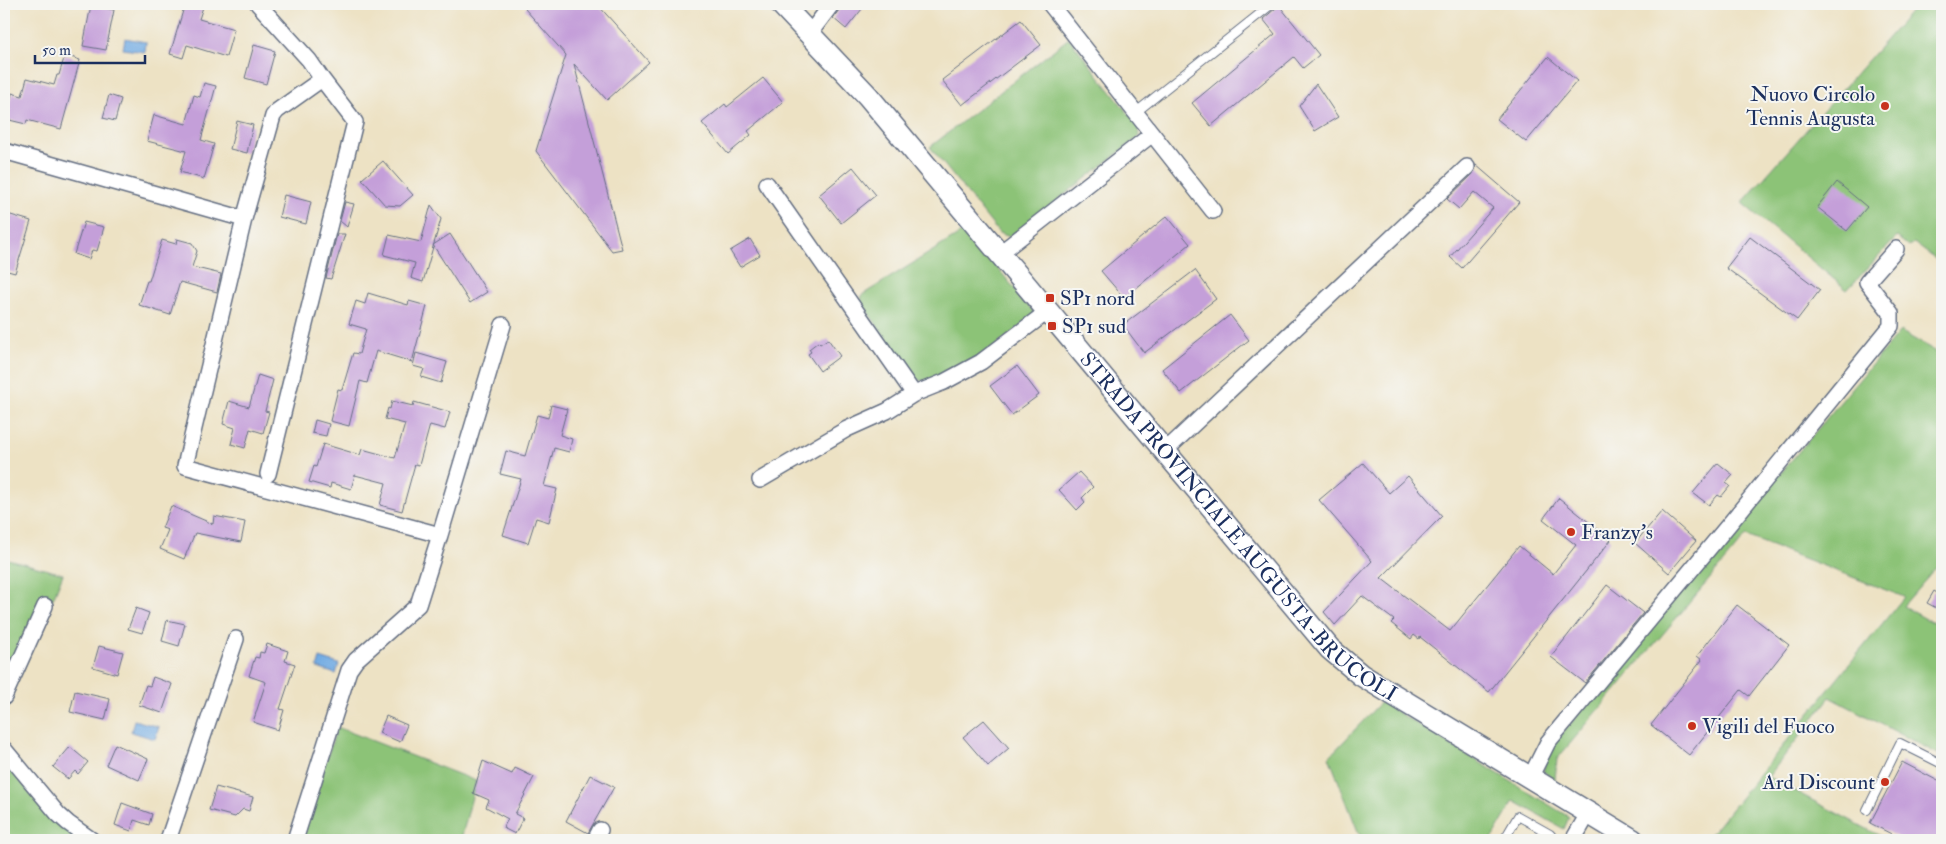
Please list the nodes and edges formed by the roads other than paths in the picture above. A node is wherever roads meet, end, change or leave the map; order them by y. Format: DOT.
graph roads {
  1 [pos="258,4"];
  2 [pos="781,4"];
  3 [pos="832,4"];
  4 [pos="1050,4"];
  5 [pos="1272,4"];
  6 [pos="810,33"];
  7 [pos="322,80"];
  8 [pos="1135,113"];
  9 [pos="1151,134"];
  10 [pos="4,151"];
  11 [pos="1467,166"];
  12 [pos="767,184"];
  13 [pos="1213,211"];
  14 [pos="244,219"];
  15 [pos="1896,249"];
  16 [pos="999,254"];
  17 [pos="1047,312"];
  18 [pos="502,325"];
  19 [pos="914,394"];
  20 [pos="1164,452"];
  21 [pos="268,474"];
  22 [pos="760,480"];
  23 [pos="440,535"];
  24 [pos="45,606"];
  25 [pos="236,639"];
  26 [pos="4,697"];
  27 [pos="4,748"];
  28 [pos="1942,764"];
  29 [pos="1530,778"];
  30 [pos="1867,810"];
  31 [pos="1588,814"];
  32 [pos="92,840"];
  33 [pos="168,840"];
  34 [pos="295,840"];
  35 [pos="1504,840"];
  36 [pos="1555,840"];
  37 [pos="1573,840"];
  38 [pos="1633,840"];
  1 -- 7 [label="street"];
  2 -- 6 [label="main road, STRADA PROVINCIALE AUGUSTA-BRUCOLI"];
  3 -- 6 [label="street"];
  4 -- 8 [label="street"];
  5 -- 8 [label="lane"];
  6 -- 16 [label="main road, STRADA PROVINCIALE AUGUSTA-BRUCOLI"];
  7 -- 14 [label="street"];
  7 -- 21 [label="street"];
  8 -- 9 [label="street"];
  9 -- 13 [label="street"];
  9 -- 16 [label="street"];
  10 -- 14 [label="street"];
  11 -- 20 [label="street"];
  12 -- 19 [label="street"];
  14 -- 23 [label="street"];
  15 -- 29 [label="street"];
  16 -- 17 [label="main road, STRADA PROVINCIALE AUGUSTA-BRUCOLI"];
  17 -- 19 [label="street"];
  17 -- 20 [label="main road, STRADA PROVINCIALE AUGUSTA-BRUCOLI"];
  18 -- 23 [label="street"];
  19 -- 22 [label="street"];
  20 -- 29 [label="main road, STRADA PROVINCIALE AUGUSTA-BRUCOLI"];
  23 -- 34 [label="street"];
  24 -- 26 [label="street"];
  25 -- 33 [label="street"];
  27 -- 32 [label="street"];
  28 -- 30 [label="lane"];
  29 -- 31 [label="main road, STRADA PROVINCIALE AUGUSTA-BRUCOLI"];
  31 -- 37 [label="street"];
  31 -- 38 [label="main road, STRADA PROVINCIALE AUGUSTA-BRUCOLI"];
  35 -- 36 [label="lane"];
}
